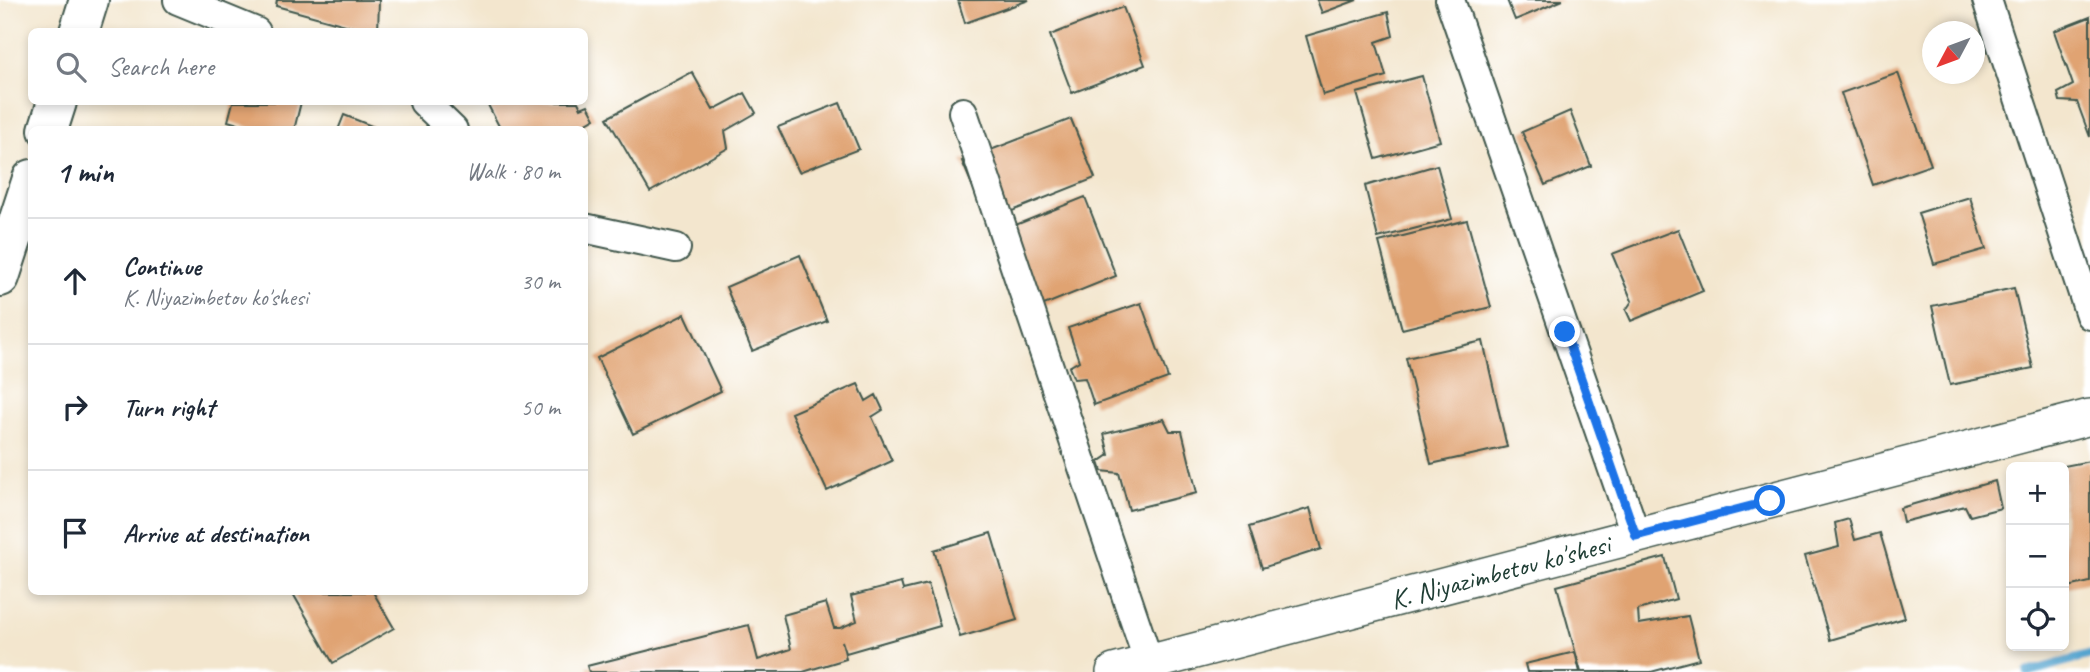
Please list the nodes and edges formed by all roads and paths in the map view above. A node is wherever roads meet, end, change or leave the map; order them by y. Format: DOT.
graph roads {
  1 [pos="89,0"];
  2 [pos="178,0"];
  3 [pos="1450,0"];
  4 [pos="1987,0"];
  5 [pos="80,28"];
  6 [pos="246,28"];
  7 [pos="56,105"];
  8 [pos="427,105"];
  9 [pos="963,111"];
  10 [pos="49,126"];
  11 [pos="449,126"];
  12 [pos="28,191"];
  13 [pos="588,229"];
  14 [pos="676,248"];
  15 [pos="0,277"];
  16 [pos="2090,315"];
  17 [pos="2090,417"];
  18 [pos="1636,536"];
  19 [pos="1149,663"];
  20 [pos="1114,672"];
  1 -- 5 [label="main road"];
  2 -- 6 [label="street"];
  3 -- 18 [label="street"];
  4 -- 16 [label="street"];
  7 -- 10 [label="main road"];
  8 -- 11 [label="street"];
  9 -- 19 [label="street"];
  12 -- 15 [label="main road"];
  13 -- 14 [label="street"];
  17 -- 18 [label="street, K. Niyazimbetov ko'shesi"];
  18 -- 19 [label="street, K. Niyazimbetov ko'shesi"];
  19 -- 20 [label="street, K. Niyazimbetov ko'shesi"];
}
